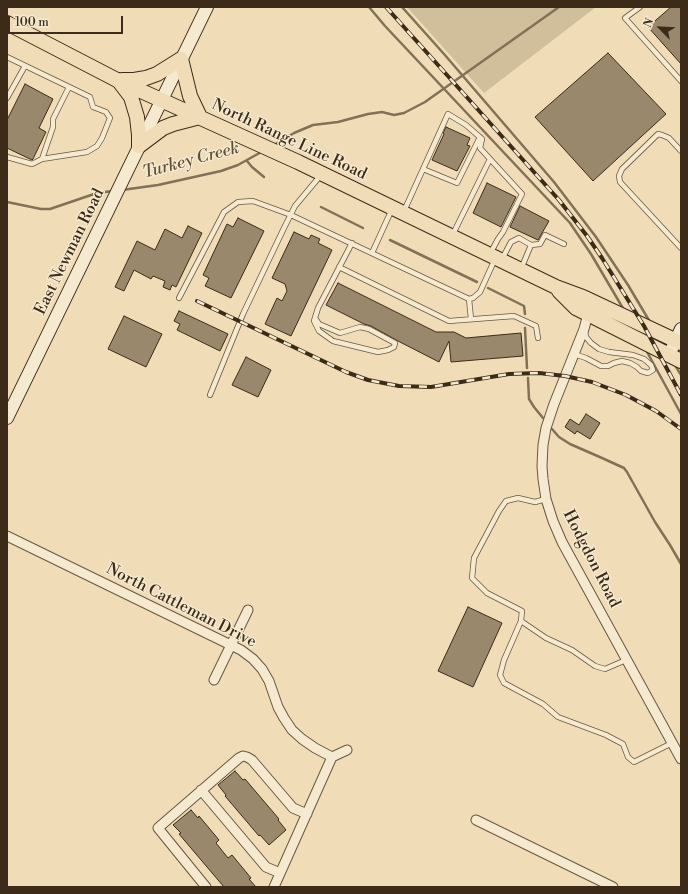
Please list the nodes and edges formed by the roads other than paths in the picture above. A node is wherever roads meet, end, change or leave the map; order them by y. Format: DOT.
graph roads {
  1 [pos="207,7"];
  2 [pos="640,7"];
  3 [pos="7,24"];
  4 [pos="7,57"];
  5 [pos="181,59"];
  6 [pos="25,66"];
  7 [pos="117,80"];
  8 [pos="681,81"];
  9 [pos="69,87"];
  10 [pos="7,98"];
  11 [pos="161,99"];
  12 [pos="200,117"];
  13 [pos="480,137"];
  14 [pos="139,146"];
  15 [pos="681,151"];
  16 [pos="7,157"];
  17 [pos="490,158"];
  18 [pos="42,159"];
  19 [pos="423,169"];
  20 [pos="322,173"];
  21 [pos="398,211"];
  22 [pos="291,215"];
  23 [pos="452,237"];
  24 [pos="352,244"];
  25 [pos="564,244"];
  26 [pos="531,245"];
  27 [pos="681,248"];
  28 [pos="372,253"];
  29 [pos="495,258"];
  30 [pos="339,267"];
  31 [pos="520,270"];
  32 [pos="556,287"];
  33 [pos="179,298"];
  34 [pos="469,299"];
  35 [pos="588,314"];
  36 [pos="315,318"];
  37 [pos="471,319"];
  38 [pos="584,329"];
  39 [pos="538,338"];
  40 [pos="679,338"];
  41 [pos="574,355"];
  42 [pos="675,358"];
  43 [pos="210,395"];
  44 [pos="7,418"];
  45 [pos="546,499"];
  46 [pos="7,536"];
  47 [pos="248,610"];
  48 [pos="521,621"];
  49 [pos="231,645"];
  50 [pos="627,660"];
  51 [pos="214,680"];
  52 [pos="672,743"];
  53 [pos="346,750"];
  54 [pos="332,756"];
  55 [pos="681,759"];
  56 [pos="201,790"];
  57 [pos="306,814"];
  58 [pos="476,820"];
  59 [pos="280,873"];
  60 [pos="206,887"];
  61 [pos="274,887"];
  62 [pos="614,887"];
  1 -- 5 [label="street, East Newman Road"];
  2 -- 8 [label="lane"];
  3 -- 7 [label="main road, North Range Line Road"];
  4 -- 6 [label="lane"];
  5 -- 7 [label="main road"];
  5 -- 11 [label="street, East Newman Road"];
  5 -- 12 [label="main road"];
  6 -- 9 [label="lane"];
  6 -- 10 [label="lane"];
  7 -- 11 [label="main road, North Range Line Road"];
  7 -- 14 [label="main road"];
  9 -- 18 [label="lane"];
  9 -- 18 [label="lane"];
  11 -- 12 [label="main road, North Range Line Road"];
  11 -- 14 [label="street, East Newman Road"];
  12 -- 14 [label="main road"];
  12 -- 20 [label="main road, North Range Line Road"];
  13 -- 17 [label="lane"];
  13 -- 19 [label="lane"];
  13 -- 19 [label="lane"];
  14 -- 44 [label="street, East Newman Road"];
  15 -- 27 [label="lane"];
  16 -- 18 [label="lane"];
  17 -- 23 [label="lane"];
  17 -- 29 [label="lane"];
  19 -- 21 [label="lane"];
  20 -- 21 [label="main road, North Range Line Road"];
  20 -- 22 [label="lane"];
  21 -- 23 [label="main road, North Range Line Road"];
  21 -- 28 [label="lane"];
  22 -- 24 [label="lane"];
  22 -- 33 [label="lane"];
  22 -- 43 [label="lane"];
  23 -- 29 [label="main road, North Range Line Road"];
  24 -- 28 [label="lane"];
  24 -- 30 [label="lane"];
  25 -- 26 [label="lane"];
  26 -- 29 [label="lane"];
  26 -- 31 [label="lane"];
  28 -- 34 [label="lane"];
  29 -- 31 [label="main road, North Range Line Road"];
  29 -- 34 [label="lane"];
  30 -- 36 [label="lane"];
  30 -- 37 [label="lane"];
  31 -- 32 [label="main road, North Range Line Road"];
  32 -- 35 [label="main road, North Range Line Road"];
  32 -- 40 [label="main road, North Range Line Road"];
  34 -- 37 [label="lane"];
  35 -- 38 [label="street, Hodgdon Road"];
  35 -- 42 [label="main road, North Range Line Road"];
  36 -- 36 [label="lane"];
  37 -- 39 [label="lane"];
  38 -- 41 [label="street, Hodgdon Road"];
  38 -- 41 [label="lane"];
  40 -- 42 [label="street"];
  41 -- 45 [label="street, Hodgdon Road"];
  45 -- 48 [label="lane"];
  45 -- 50 [label="street, Hodgdon Road"];
  46 -- 49 [label="street, North Cattleman Drive"];
  47 -- 49 [label="street"];
  48 -- 50 [label="lane"];
  48 -- 52 [label="lane"];
  49 -- 51 [label="street"];
  49 -- 54 [label="street, North Cattleman Drive"];
  50 -- 52 [label="street, Hodgdon Road"];
  52 -- 55 [label="street, Hodgdon Road"];
  53 -- 54 [label="street"];
  54 -- 57 [label="street"];
  56 -- 57 [label="street"];
  56 -- 59 [label="street"];
  56 -- 60 [label="street"];
  57 -- 59 [label="street"];
  58 -- 62 [label="street"];
  59 -- 61 [label="street"];
}
